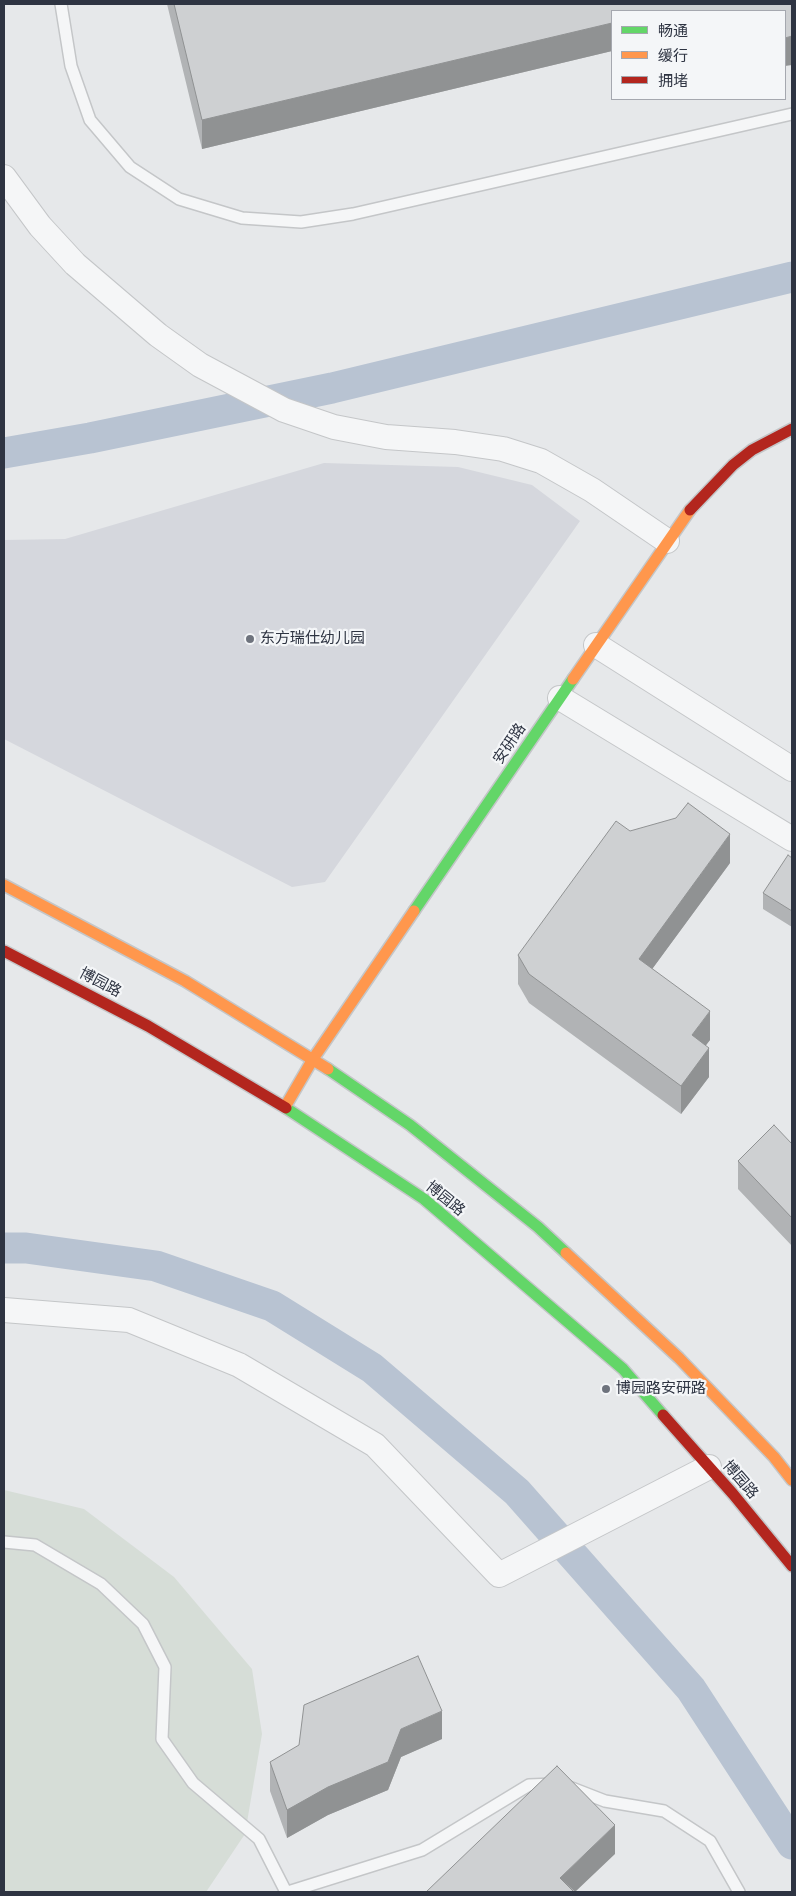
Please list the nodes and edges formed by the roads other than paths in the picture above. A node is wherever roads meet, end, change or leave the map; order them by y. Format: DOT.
graph roads {
  1 [pos="61,4"];
  2 [pos="792,114"];
  3 [pos="4,177"];
  4 [pos="792,429"];
  5 [pos="667,541"];
  6 [pos="596,645"];
  7 [pos="560,698"];
  8 [pos="792,769"];
  9 [pos="792,840"];
  10 [pos="4,885"];
  11 [pos="4,951"];
  12 [pos="313,1059"];
  13 [pos="285,1107"];
  14 [pos="4,1310"];
  15 [pos="709,1466"];
  16 [pos="792,1480"];
  17 [pos="4,1542"];
  18 [pos="792,1566"];
  19 [pos="287,1892"];
  20 [pos="739,1892"];
  1 -- 2 [label="lane"];
  3 -- 5 [label="street"];
  4 -- 5 [label="main road, 安研路"];
  5 -- 6 [label="main road, 安研路"];
  6 -- 7 [label="main road, 安研路"];
  6 -- 8 [label="street"];
  7 -- 9 [label="street"];
  7 -- 12 [label="main road, 安研路"];
  10 -- 12 [label="main road"];
  11 -- 13 [label="main road, 博园路"];
  12 -- 13 [label="main road, 安研路"];
  12 -- 16 [label="main road"];
  13 -- 15 [label="main road, 博园路"];
  14 -- 15 [label="street"];
  15 -- 18 [label="main road, 博园路"];
  17 -- 19 [label="lane"];
  19 -- 20 [label="lane"];
}
